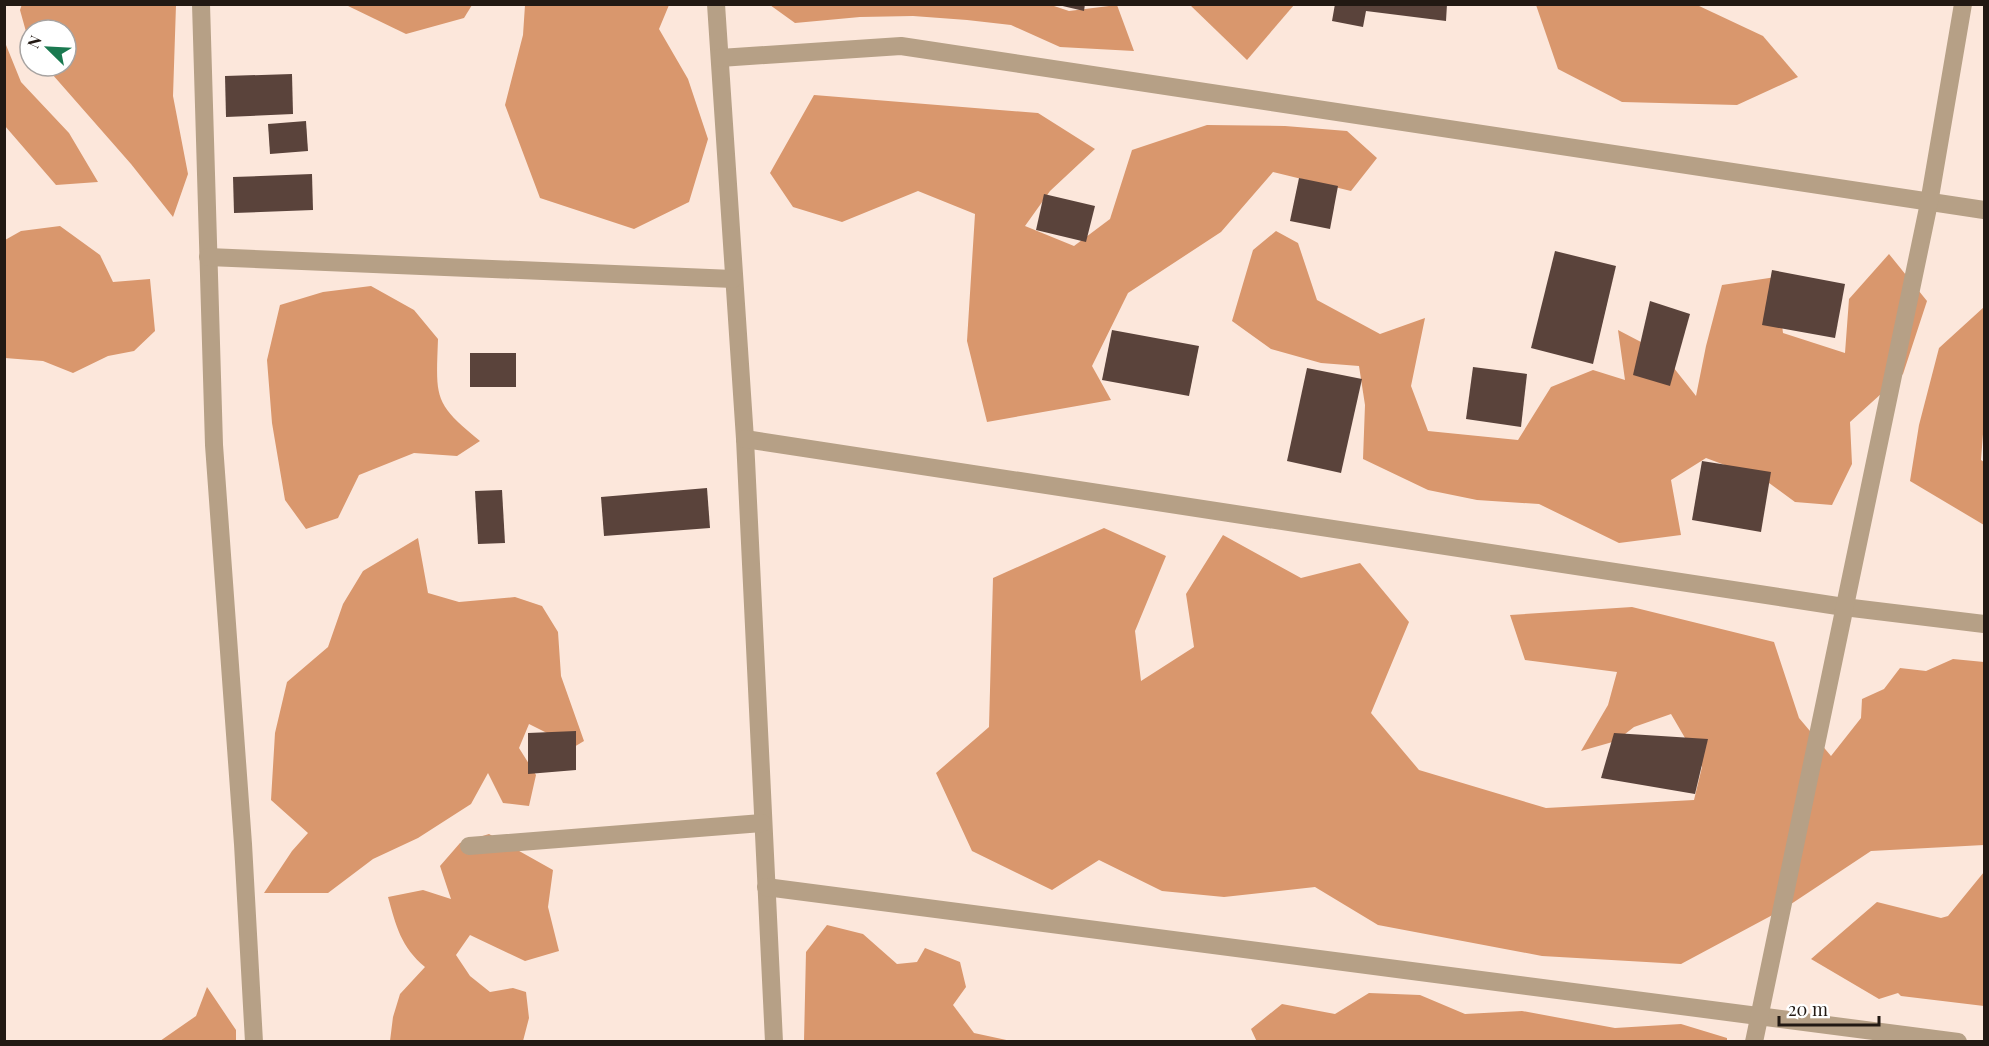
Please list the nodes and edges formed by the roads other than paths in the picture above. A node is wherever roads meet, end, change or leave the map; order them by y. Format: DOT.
graph roads {
  1 [pos="201,4"];
  2 [pos="716,4"];
  3 [pos="1963,4"];
  4 [pos="720,58"];
  5 [pos="1929,203"];
  6 [pos="1984,210"];
  7 [pos="208,257"];
  8 [pos="733,279"];
  9 [pos="745,439"];
  10 [pos="1844,607"];
  11 [pos="1984,624"];
  12 [pos="762,823"];
  13 [pos="469,846"];
  14 [pos="766,887"];
  15 [pos="1760,1014"];
  16 [pos="254,1041"];
  17 [pos="774,1041"];
  18 [pos="1754,1041"];
  19 [pos="1958,1041"];
  1 -- 7 [label="street"];
  2 -- 4 [label="street"];
  3 -- 5 [label="street"];
  4 -- 5 [label="street"];
  4 -- 8 [label="street"];
  5 -- 6 [label="street"];
  5 -- 10 [label="street"];
  7 -- 8 [label="street"];
  7 -- 16 [label="street"];
  8 -- 9 [label="street"];
  9 -- 10 [label="street"];
  9 -- 12 [label="street"];
  10 -- 11 [label="street"];
  10 -- 15 [label="street"];
  12 -- 13 [label="street"];
  12 -- 14 [label="street"];
  14 -- 15 [label="street"];
  14 -- 17 [label="street"];
  15 -- 18 [label="street"];
  15 -- 19 [label="street"];
}
